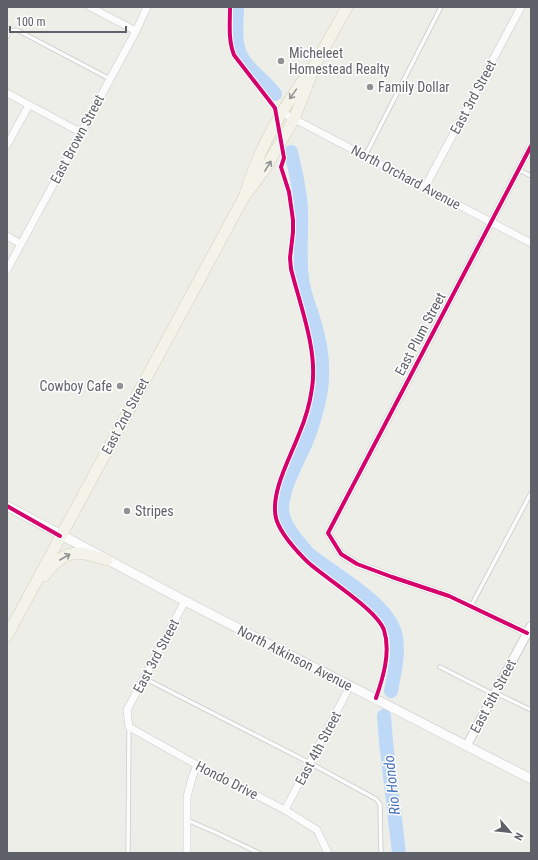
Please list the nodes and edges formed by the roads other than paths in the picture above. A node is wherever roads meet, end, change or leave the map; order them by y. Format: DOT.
graph roads {
  1 [pos="90,7"];
  2 [pos="147,7"];
  3 [pos="347,7"];
  4 [pos="441,7"];
  5 [pos="520,7"];
  6 [pos="136,31"];
  7 [pos="7,37"];
  8 [pos="316,63"];
  9 [pos="110,79"];
  10 [pos="7,93"];
  11 [pos="29,105"];
  12 [pos="282,112"];
  13 [pos="294,118"];
  14 [pos="80,132"];
  15 [pos="7,145"];
  16 [pos="531,146"];
  17 [pos="365,156"];
  18 [pos="519,170"];
  19 [pos="531,176"];
  20 [pos="425,187"];
  21 [pos="244,197"];
  22 [pos="491,222"];
  23 [pos="7,236"];
  24 [pos="531,243"];
  25 [pos="21,244"];
  26 [pos="7,270"];
  27 [pos="531,493"];
  28 [pos="7,506"];
  29 [pos="60,536"];
  30 [pos="107,560"];
  31 [pos="28,595"];
  32 [pos="185,601"];
  33 [pos="471,606"];
  34 [pos="529,630"];
  35 [pos="7,636"];
  36 [pos="440,667"];
  37 [pos="144,678"];
  38 [pos="350,686"];
  39 [pos="495,694"];
  40 [pos="531,710"];
  41 [pos="128,727"];
  42 [pos="467,745"];
  43 [pos="310,763"];
  44 [pos="197,765"];
  45 [pos="531,779"];
  46 [pos="285,810"];
  47 [pos="187,820"];
  48 [pos="128,853"];
  49 [pos="186,853"];
  50 [pos="259,853"];
  51 [pos="328,853"];
  52 [pos="381,853"];
  1 -- 6 [label="street"];
  2 -- 6 [label="street, East Brown Street"];
  3 -- 8 [label="main road, East 2nd Street"];
  4 -- 17 [label="lane"];
  5 -- 20 [label="street, East 3rd Street"];
  6 -- 9 [label="street, East Brown Street"];
  7 -- 9 [label="lane"];
  8 -- 12 [label="main road, East 2nd Street, one-way"];
  8 -- 13 [label="main road, East 2nd Street"];
  9 -- 14 [label="street, East Brown Street"];
  10 -- 11 [label="street"];
  11 -- 14 [label="street"];
  11 -- 15 [label="street"];
  12 -- 13 [label="street, North Orchard Avenue"];
  12 -- 21 [label="main road, East 2nd Street"];
  13 -- 17 [label="street, North Orchard Avenue"];
  21 -- 13 [label="main road, East 2nd Street, one-way"];
  14 -- 25 [label="street, East Brown Street"];
  16 -- 18 [label="street, East Plum Street"];
  17 -- 20 [label="street, North Orchard Avenue"];
  18 -- 19 [label="lane"];
  18 -- 22 [label="street, East Plum Street"];
  20 -- 22 [label="street, North Orchard Avenue"];
  21 -- 29 [label="main road, East 2nd Street"];
  22 -- 24 [label="street, North Orchard Avenue"];
  22 -- 33 [label="street, East Plum Street"];
  23 -- 25 [label="street"];
  25 -- 26 [label="street, East Brown Street"];
  27 -- 33 [label="lane"];
  28 -- 29 [label="main road, North Atkinson Avenue"];
  29 -- 30 [label="main road, North Atkinson Avenue"];
  29 -- 31 [label="main road, East 2nd Street"];
  31 -- 30 [label="main road, one-way"];
  30 -- 32 [label="main road, North Atkinson Avenue"];
  31 -- 35 [label="main road, East 2nd Street"];
  32 -- 37 [label="street, East 3rd Street"];
  32 -- 38 [label="main road, North Atkinson Avenue"];
  33 -- 34 [label="street"];
  34 -- 39 [label="street, East 5th Street"];
  36 -- 39 [label="lane"];
  37 -- 41 [label="street, East 3rd Street"];
  37 -- 43 [label="lane"];
  38 -- 42 [label="main road, North Atkinson Avenue"];
  38 -- 43 [label="street, East 4th Street"];
  39 -- 40 [label="lane"];
  39 -- 42 [label="street, East 5th Street"];
  41 -- 44 [label="street, Hondo Drive"];
  41 -- 48 [label="lane"];
  42 -- 45 [label="main road, North Atkinson Avenue"];
  43 -- 46 [label="street, East 4th Street"];
  43 -- 52 [label="lane"];
  44 -- 46 [label="street, Hondo Drive"];
  44 -- 47 [label="street"];
  46 -- 51 [label="street, Hondo Drive"];
  47 -- 49 [label="street"];
  47 -- 50 [label="lane"];
}
